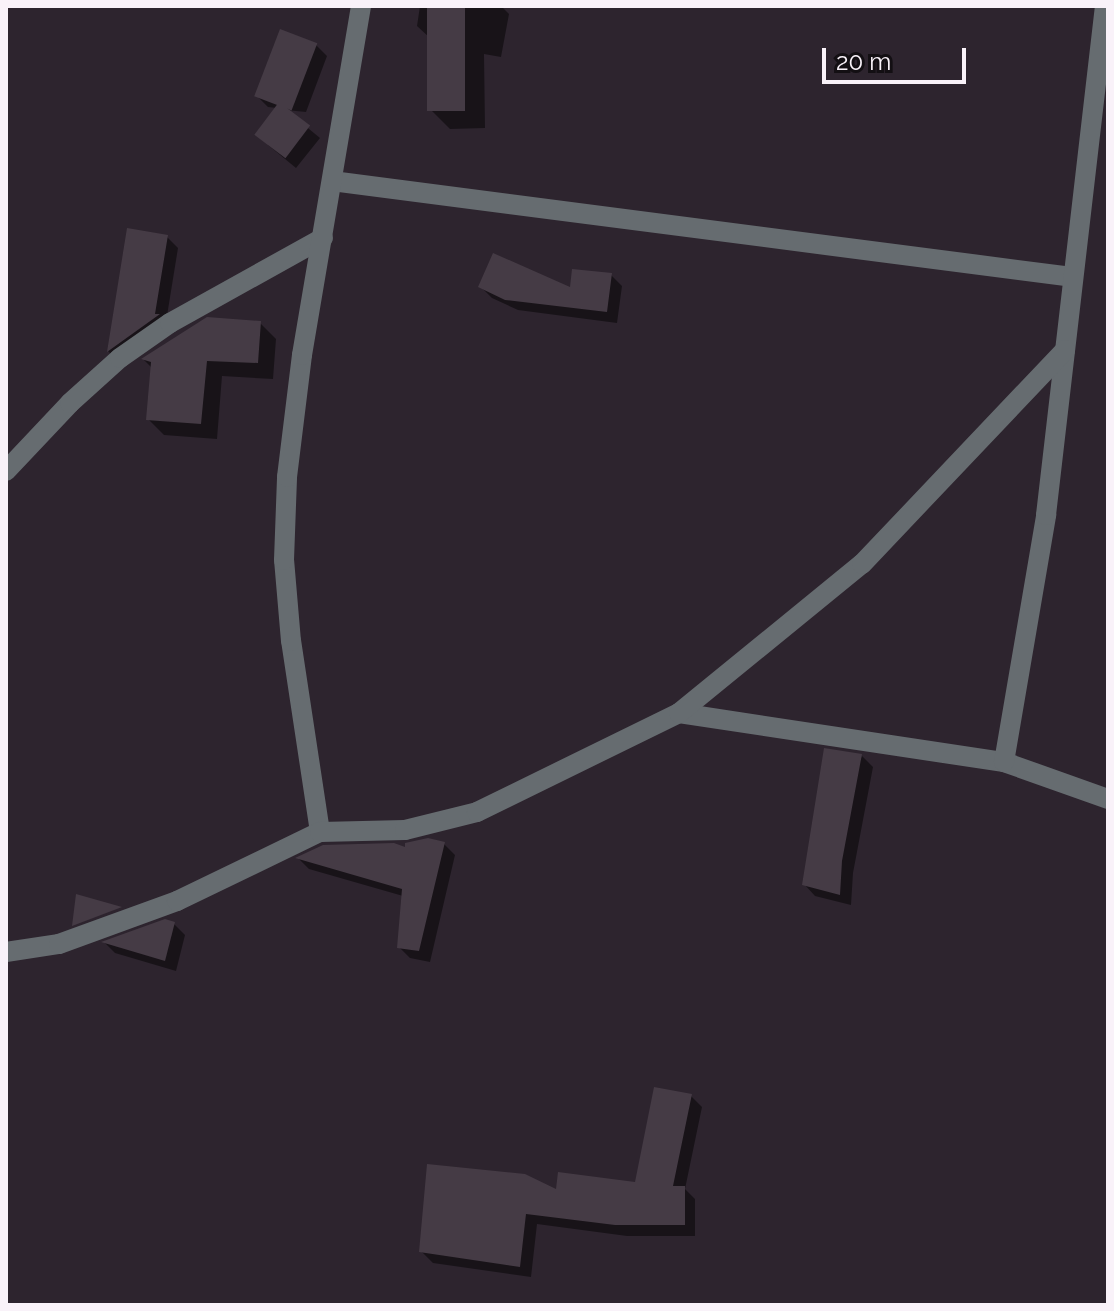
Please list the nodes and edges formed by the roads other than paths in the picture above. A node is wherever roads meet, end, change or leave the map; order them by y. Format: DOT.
graph roads {
  1 [pos="361,6"];
  2 [pos="1105,6"];
  3 [pos="332,181"];
  4 [pos="323,238"];
  5 [pos="1072,277"];
  6 [pos="1065,350"];
  7 [pos="6,471"];
  8 [pos="679,713"];
  9 [pos="1004,762"];
  10 [pos="1108,799"];
  11 [pos="320,832"];
  12 [pos="6,952"];
  1 -- 3 [label="street"];
  2 -- 5 [label="street"];
  3 -- 4 [label="street"];
  3 -- 5 [label="street"];
  4 -- 7 [label="street"];
  4 -- 11 [label="street"];
  5 -- 6 [label="street"];
  6 -- 8 [label="street"];
  6 -- 9 [label="street"];
  8 -- 9 [label="street"];
  8 -- 11 [label="street"];
  9 -- 10 [label="street"];
  11 -- 12 [label="street"];
}
